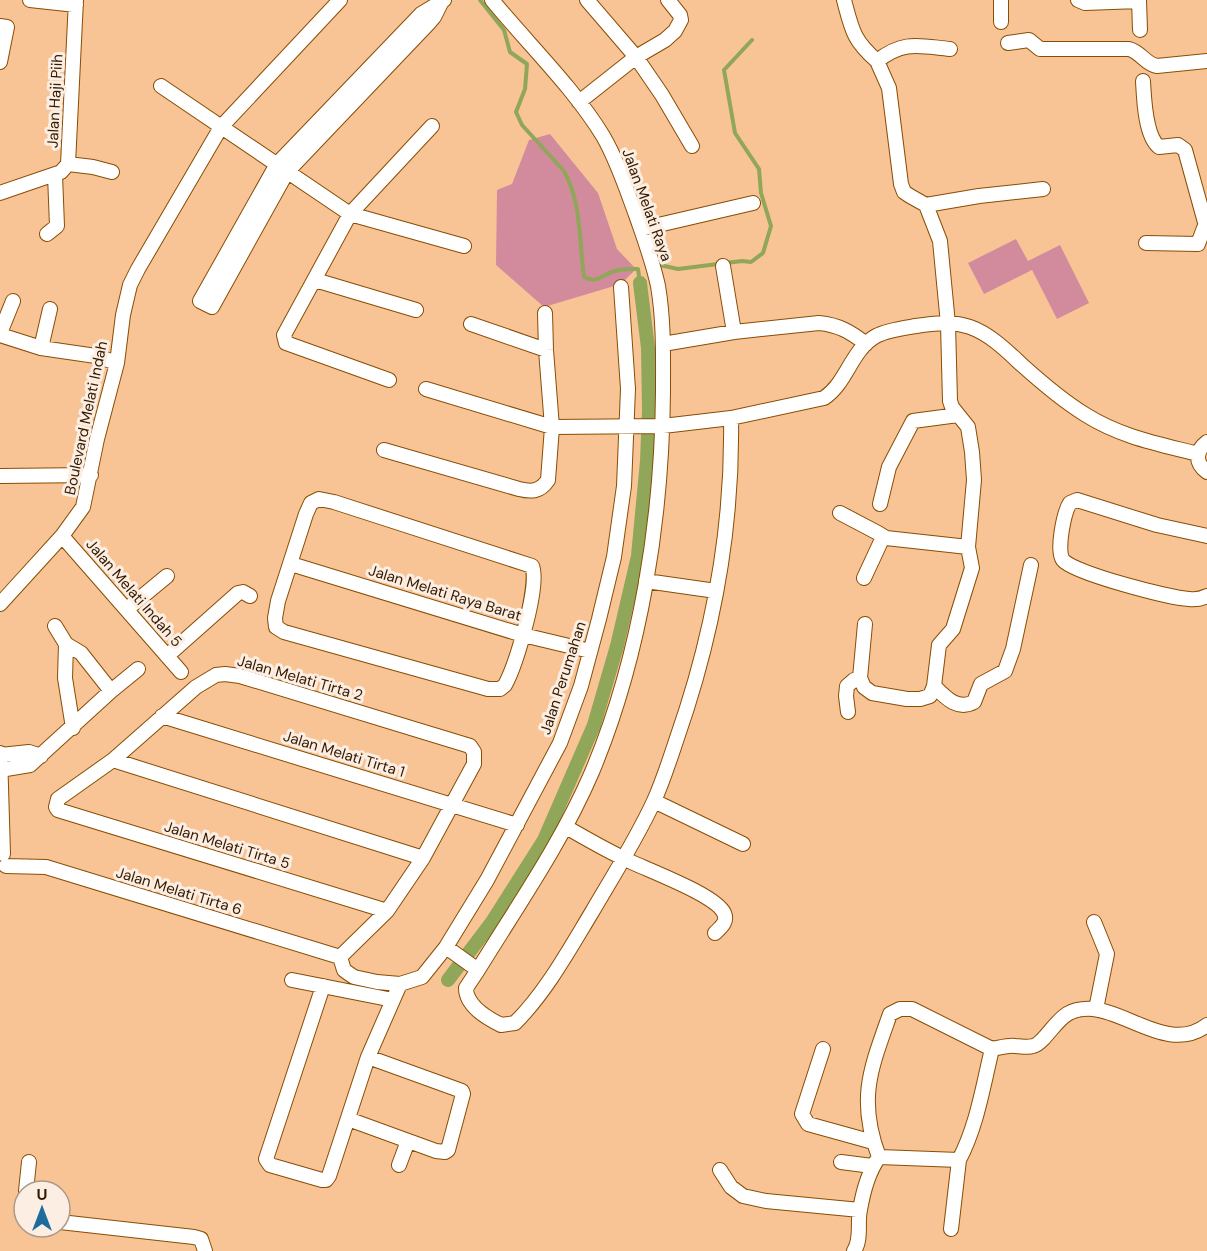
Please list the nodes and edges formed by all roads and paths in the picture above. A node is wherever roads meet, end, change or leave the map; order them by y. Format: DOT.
graph roads {
  1 [pos="30,0"];
  2 [pos="340,0"];
  3 [pos="492,0"];
  4 [pos="587,0"];
  5 [pos="668,0"];
  6 [pos="844,0"];
  7 [pos="1001,0"];
  8 [pos="1078,0"];
  9 [pos="1139,0"];
  10 [pos="441,1"];
  11 [pos="76,2"];
  12 [pos="1001,22"];
  13 [pos="0,26"];
  14 [pos="1140,30"];
  15 [pos="1008,43"];
  16 [pos="950,49"];
  17 [pos="636,57"];
  18 [pos="877,61"];
  19 [pos="1207,61"];
  20 [pos="0,62"];
  21 [pos="1143,81"];
  22 [pos="161,86"];
  23 [pos="579,102"];
  24 [pos="432,126"];
  25 [pos="221,128"];
  26 [pos="692,146"];
  27 [pos="68,164"];
  28 [pos="282,168"];
  29 [pos="112,172"];
  30 [pos="55,175"];
  31 [pos="1043,189"];
  32 [pos="0,193"];
  33 [pos="753,203"];
  34 [pos="926,206"];
  35 [pos="350,214"];
  36 [pos="1206,225"];
  37 [pos="641,230"];
  38 [pos="47,234"];
  39 [pos="242,240"];
  40 [pos="1146,243"];
  41 [pos="464,246"];
  42 [pos="723,266"];
  43 [pos="315,280"];
  44 [pos="621,287"];
  45 [pos="13,301"];
  46 [pos="50,309"];
  47 [pos="417,310"];
  48 [pos="545,313"];
  49 [pos="471,324"];
  50 [pos="948,324"];
  51 [pos="734,332"];
  52 [pos="0,334"];
  53 [pos="284,335"];
  54 [pos="663,344"];
  55 [pos="866,344"];
  56 [pos="41,348"];
  57 [pos="274,348"];
  58 [pos="546,350"];
  59 [pos="117,363"];
  60 [pos="389,380"];
  61 [pos="426,390"];
  62 [pos="958,415"];
  63 [pos="731,418"];
  64 [pos="552,426"];
  65 [pos="629,426"];
  66 [pos="659,426"];
  67 [pos="1207,442"];
  68 [pos="384,450"];
  69 [pos="1198,454"];
  70 [pos="1207,472"];
  71 [pos="91,475"];
  72 [pos="0,476"];
  73 [pos="880,504"];
  74 [pos="840,513"];
  75 [pos="62,536"];
  76 [pos="1207,536"];
  77 [pos="883,537"];
  78 [pos="968,547"];
  79 [pos="291,564"];
  80 [pos="1031,565"];
  81 [pos="167,576"];
  82 [pos="864,578"];
  83 [pos="646,581"];
  84 [pos="716,591"];
  85 [pos="250,596"];
  86 [pos="1202,598"];
  87 [pos="0,604"];
  88 [pos="128,609"];
  89 [pos="866,624"];
  90 [pos="55,626"];
  91 [pos="523,634"];
  92 [pos="66,644"];
  93 [pos="590,651"];
  94 [pos="166,656"];
  95 [pos="138,669"];
  96 [pos="182,672"];
  97 [pos="860,678"];
  98 [pos="934,686"];
  99 [pos="111,691"];
  100 [pos="848,712"];
  101 [pos="162,716"];
  102 [pos="73,728"];
  103 [pos="0,754"];
  104 [pos="41,756"];
  105 [pos="113,760"];
  106 [pos="1,770"];
  107 [pos="654,801"];
  108 [pos="451,804"];
  109 [pos="58,810"];
  110 [pos="517,825"];
  111 [pos="566,827"];
  112 [pos="743,844"];
  113 [pos="423,858"];
  114 [pos="624,858"];
  115 [pos="2,861"];
  116 [pos="387,911"];
  117 [pos="1094,922"];
  118 [pos="716,933"];
  119 [pos="449,949"];
  120 [pos="340,957"];
  121 [pos="475,968"];
  122 [pos="292,980"];
  123 [pos="400,984"];
  124 [pos="323,986"];
  125 [pos="393,1000"];
  126 [pos="1096,1009"];
  127 [pos="1207,1025"];
  128 [pos="823,1049"];
  129 [pos="992,1049"];
  130 [pos="368,1057"];
  131 [pos="348,1119"];
  132 [pos="408,1141"];
  133 [pos="873,1142"];
  134 [pos="960,1160"];
  135 [pos="876,1161"];
  136 [pos="28,1162"];
  137 [pos="841,1162"];
  138 [pos="399,1165"];
  139 [pos="720,1170"];
  140 [pos="27,1179"];
  141 [pos="860,1210"];
  142 [pos="72,1223"];
  143 [pos="951,1229"];
  144 [pos="205,1251"];
  145 [pos="854,1251"];
  1 -- 11 [label="street"];
  2 -- 25 [label="street, Boulevard Melati Indah"];
  3 -- 23 [label="street, Jalan Melati Raya"];
  4 -- 17 [label="street"];
  5 -- 17 [label="street"];
  6 -- 18 [label="street"];
  7 -- 12 [label="street"];
  8 -- 9 [label="street"];
  9 -- 14 [label="street"];
  10 -- 28 [label="street"];
  11 -- 27 [label="street, Jalan Haji Piih"];
  13 -- 20 [label="street"];
  15 -- 19 [label="street"];
  16 -- 18 [label="street"];
  17 -- 23 [label="street"];
  17 -- 26 [label="street"];
  18 -- 34 [label="street"];
  21 -- 36 [label="street"];
  22 -- 25 [label="street"];
  23 -- 37 [label="street, Jalan Melati Raya"];
  24 -- 35 [label="street"];
  25 -- 28 [label="street"];
  25 -- 59 [label="street, Boulevard Melati Indah"];
  27 -- 29 [label="street"];
  27 -- 30 [label="street, Jalan Haji Piih"];
  28 -- 35 [label="street"];
  28 -- 39 [label="street"];
  30 -- 32 [label="street, Jalan Haji Piih"];
  30 -- 38 [label="street"];
  31 -- 34 [label="street"];
  33 -- 37 [label="street"];
  34 -- 50 [label="street"];
  35 -- 41 [label="street"];
  35 -- 43 [label="street"];
  36 -- 40 [label="street"];
  37 -- 54 [label="street, Jalan Melati Raya"];
  42 -- 51 [label="street"];
  43 -- 47 [label="street"];
  43 -- 53 [label="street"];
  44 -- 65 [label="street"];
  45 -- 52 [label="street"];
  46 -- 56 [label="street"];
  48 -- 58 [label="street"];
  49 -- 58 [label="street"];
  50 -- 55 [label="street"];
  50 -- 62 [label="street"];
  50 -- 69 [label="street"];
  51 -- 54 [label="street"];
  51 -- 55 [label="street"];
  52 -- 56 [label="street"];
  53 -- 57 [label="street"];
  53 -- 60 [label="street"];
  54 -- 66 [label="street, Jalan Melati Raya"];
  55 -- 63 [label="street"];
  56 -- 59 [label="street"];
  58 -- 64 [label="street"];
  59 -- 71 [label="street, Boulevard Melati Indah"];
  61 -- 64 [label="street"];
  62 -- 73 [label="street"];
  62 -- 78 [label="street"];
  63 -- 66 [label="street"];
  63 -- 84 [label="street"];
  64 -- 65 [label="street"];
  64 -- 68 [label="street"];
  65 -- 66 [label="street"];
  65 -- 93 [label="street, Jalan Perumahan"];
  66 -- 83 [label="street"];
  67 -- 69 [label="street"];
  69 -- 70 [label="street"];
  71 -- 72 [label="street"];
  71 -- 75 [label="street, Boulevard Melati Indah"];
  74 -- 77 [label="street"];
  75 -- 87 [label="street, Boulevard Melati Indah"];
  75 -- 88 [label="street, Jalan Melati Indah 5"];
  76 -- 86 [label="street"];
  77 -- 78 [label="street"];
  77 -- 82 [label="street"];
  78 -- 98 [label="street"];
  79 -- 91 [label="street, Jalan Melati Raya Barat"];
  79 -- 91 [label="street"];
  79 -- 91 [label="street"];
  80 -- 98 [label="street"];
  81 -- 88 [label="street"];
  83 -- 84 [label="street"];
  83 -- 111 [label="street"];
  84 -- 107 [label="street"];
  85 -- 94 [label="street"];
  88 -- 94 [label="street, Jalan Melati Indah 5"];
  89 -- 97 [label="street"];
  90 -- 92 [label="street"];
  91 -- 93 [label="street, Jalan Melati Raya Barat"];
  92 -- 99 [label="street"];
  92 -- 102 [label="street"];
  93 -- 110 [label="street, Jalan Perumahan"];
  94 -- 96 [label="street, Jalan Melati Indah 5"];
  95 -- 99 [label="street"];
  97 -- 98 [label="street"];
  97 -- 100 [label="street"];
  99 -- 102 [label="street"];
  101 -- 105 [label="street, Jalan Melati Tirta 2"];
  101 -- 108 [label="street, Jalan Melati Tirta 1"];
  101 -- 108 [label="street, Jalan Melati Tirta 2"];
  102 -- 104 [label="street"];
  103 -- 104 [label="street"];
  103 -- 106 [label="street"];
  104 -- 106 [label="street"];
  105 -- 109 [label="street, Jalan Melati Tirta 2"];
  105 -- 113 [label="street"];
  106 -- 115 [label="street"];
  107 -- 112 [label="street"];
  107 -- 114 [label="street"];
  108 -- 110 [label="street, Jalan Melati Tirta 1"];
  108 -- 113 [label="street"];
  109 -- 116 [label="street, Jalan Melati Tirta 5"];
  110 -- 119 [label="street, Jalan Perumahan"];
  111 -- 114 [label="street"];
  111 -- 121 [label="street"];
  113 -- 116 [label="street"];
  114 -- 118 [label="street"];
  114 -- 121 [label="street"];
  115 -- 120 [label="street, Jalan Melati Tirta 6"];
  116 -- 120 [label="street"];
  117 -- 126 [label="street"];
  119 -- 121 [label="street"];
  119 -- 123 [label="street, Jalan Perumahan"];
  120 -- 123 [label="street"];
  122 -- 124 [label="street"];
  123 -- 125 [label="street"];
  124 -- 125 [label="street"];
  124 -- 131 [label="street"];
  125 -- 130 [label="street"];
  126 -- 127 [label="street"];
  126 -- 129 [label="street"];
  128 -- 133 [label="street"];
  129 -- 133 [label="street"];
  129 -- 134 [label="street"];
  130 -- 131 [label="street"];
  130 -- 132 [label="street"];
  131 -- 132 [label="street"];
  132 -- 138 [label="street"];
  133 -- 135 [label="street"];
  134 -- 135 [label="street"];
  134 -- 143 [label="street"];
  135 -- 137 [label="street"];
  135 -- 141 [label="street"];
  136 -- 140 [label="street"];
  139 -- 141 [label="street"];
  141 -- 145 [label="street"];
  142 -- 144 [label="street"];
}
